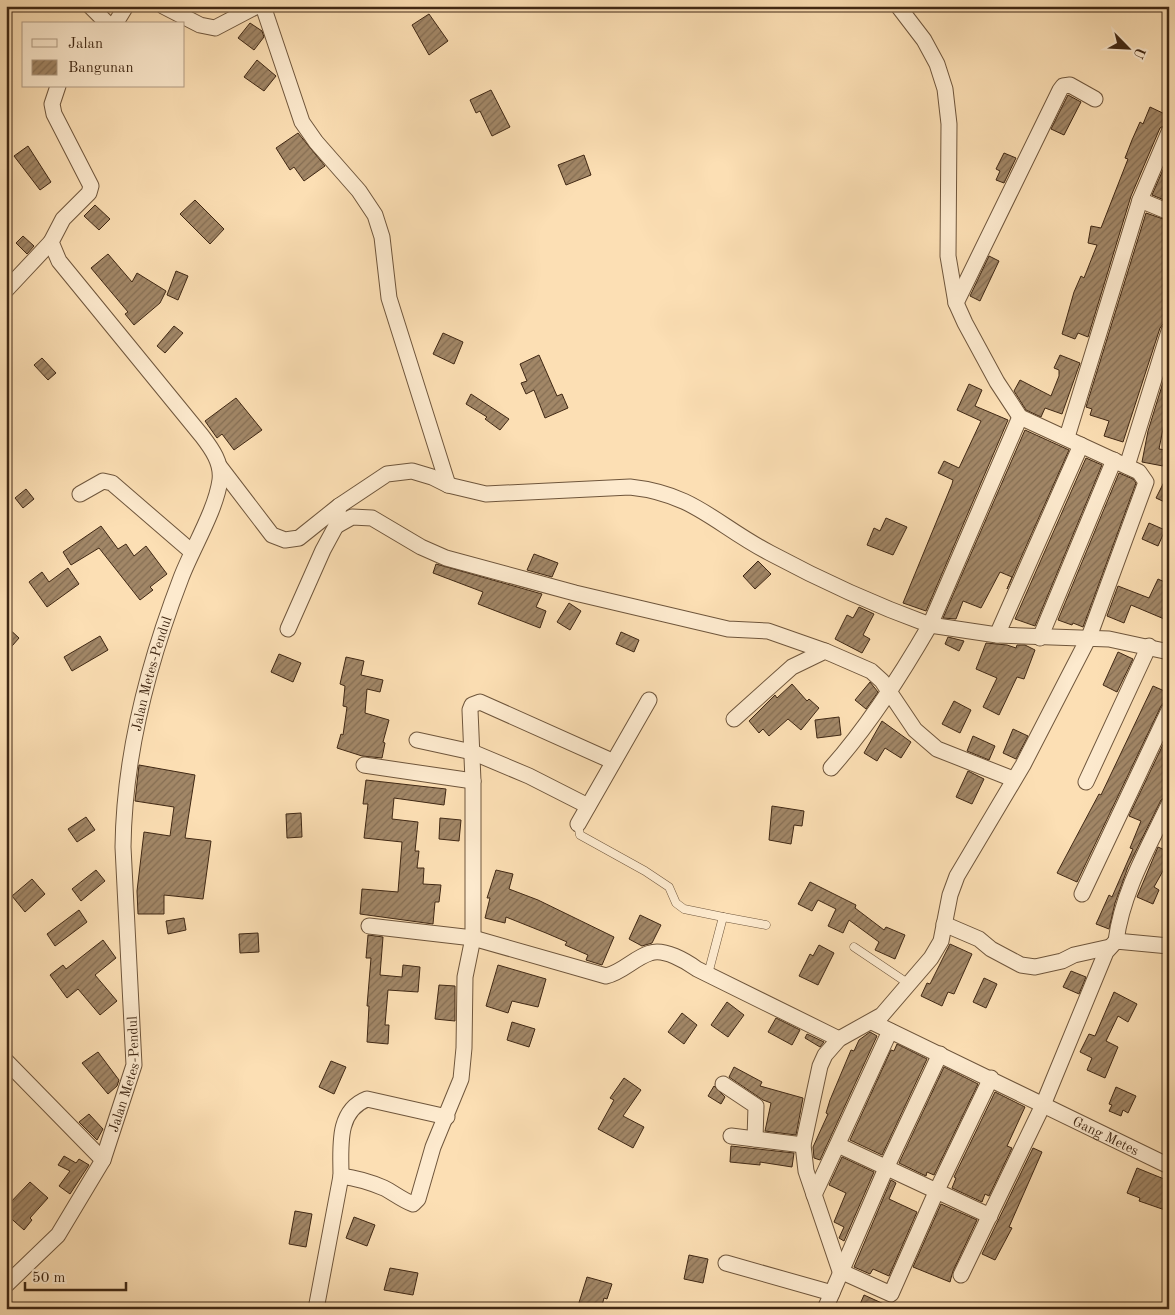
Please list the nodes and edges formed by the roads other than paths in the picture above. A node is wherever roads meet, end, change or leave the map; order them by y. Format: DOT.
graph roads {
  1 [pos="90,6"];
  2 [pos="126,6"];
  3 [pos="163,6"];
  4 [pos="257,6"];
  5 [pos="263,6"];
  6 [pos="898,6"];
  7 [pos="106,22"];
  8 [pos="116,22"];
  9 [pos="57,88"];
  10 [pos="1096,99"];
  11 [pos="1169,132"];
  12 [pos="1140,200"];
  13 [pos="1169,212"];
  14 [pos="51,242"];
  15 [pos="6,290"];
  16 [pos="956,303"];
  17 [pos="1169,330"];
  18 [pos="1020,417"];
  19 [pos="1067,437"];
  20 [pos="1081,445"];
  21 [pos="1120,463"];
  22 [pos="220,467"];
  23 [pos="448,485"];
  24 [pos="80,494"];
  25 [pos="339,506"];
  26 [pos="336,526"];
  27 [pos="192,552"];
  28 [pos="930,624"];
  29 [pos="288,629"];
  30 [pos="997,635"];
  31 [pos="1089,637"];
  32 [pos="1040,638"];
  33 [pos="1149,646"];
  34 [pos="825,651"];
  35 [pos="1169,652"];
  36 [pos="889,692"];
  37 [pos="649,700"];
  38 [pos="1169,710"];
  39 [pos="734,718"];
  40 [pos="417,740"];
  41 [pos="472,752"];
  42 [pos="612,761"];
  43 [pos="364,765"];
  44 [pos="831,768"];
  45 [pos="1013,779"];
  46 [pos="473,781"];
  47 [pos="1086,782"];
  48 [pos="1169,804"];
  49 [pos="588,806"];
  50 [pos="578,824"];
  51 [pos="1082,894"];
  52 [pos="723,917"];
  53 [pos="944,924"];
  54 [pos="766,925"];
  55 [pos="368,926"];
  56 [pos="473,938"];
  57 [pos="1113,944"];
  58 [pos="1169,946"];
  59 [pos="854,947"];
  60 [pos="708,974"];
  61 [pos="909,984"];
  62 [pos="872,1022"];
  63 [pos="890,1031"];
  64 [pos="839,1039"];
  65 [pos="940,1054"];
  66 [pos="6,1061"];
  67 [pos="991,1078"];
  68 [pos="723,1084"];
  69 [pos="1044,1105"];
  70 [pos="447,1117"];
  71 [pos="730,1136"];
  72 [pos="755,1139"];
  73 [pos="803,1145"];
  74 [pos="838,1145"];
  75 [pos="103,1160"];
  76 [pos="886,1166"];
  77 [pos="1169,1166"];
  78 [pos="341,1176"];
  79 [pos="936,1190"];
  80 [pos="814,1195"];
  81 [pos="990,1216"];
  82 [pos="726,1263"];
  83 [pos="840,1271"];
  84 [pos="961,1275"];
  85 [pos="6,1285"];
  86 [pos="832,1293"];
  87 [pos="316,1309"];
  88 [pos="825,1309"];
  1 -- 7 [label="street"];
  2 -- 8 [label="street"];
  3 -- 4 [label="street"];
  5 -- 23 [label="street"];
  6 -- 16 [label="street"];
  9 -- 14 [label="street"];
  10 -- 16 [label="street"];
  11 -- 12 [label="street"];
  12 -- 13 [label="street"];
  12 -- 19 [label="street"];
  14 -- 15 [label="street"];
  14 -- 22 [label="street"];
  16 -- 18 [label="street"];
  17 -- 21 [label="street"];
  18 -- 19 [label="street"];
  18 -- 28 [label="street"];
  19 -- 20 [label="street"];
  20 -- 21 [label="street"];
  20 -- 30 [label="street"];
  21 -- 31 [label="street"];
  21 -- 32 [label="street"];
  22 -- 25 [label="street"];
  22 -- 27 [label="street, Jalan Metes-Pendul"];
  23 -- 25 [label="street"];
  23 -- 28 [label="street"];
  24 -- 27 [label="street"];
  25 -- 26 [label="street"];
  26 -- 29 [label="street"];
  26 -- 34 [label="street"];
  27 -- 75 [label="street, Jalan Metes-Pendul"];
  28 -- 30 [label="street"];
  28 -- 36 [label="street"];
  30 -- 32 [label="street"];
  31 -- 32 [label="street"];
  31 -- 33 [label="street"];
  31 -- 45 [label="street"];
  33 -- 35 [label="street"];
  33 -- 47 [label="street"];
  34 -- 36 [label="street"];
  34 -- 39 [label="street"];
  36 -- 44 [label="street"];
  36 -- 45 [label="street"];
  37 -- 42 [label="street"];
  38 -- 51 [label="street"];
  40 -- 41 [label="street"];
  41 -- 42 [label="street"];
  41 -- 46 [label="street"];
  41 -- 49 [label="street"];
  42 -- 49 [label="street"];
  43 -- 46 [label="street"];
  45 -- 53 [label="street"];
  46 -- 56 [label="street"];
  48 -- 57 [label="street"];
  49 -- 50 [label="street"];
  50 -- 52 [label="lane"];
  52 -- 54 [label="lane"];
  52 -- 60 [label="lane"];
  53 -- 57 [label="street"];
  53 -- 61 [label="street"];
  55 -- 56 [label="street"];
  56 -- 60 [label="street"];
  56 -- 70 [label="street"];
  57 -- 58 [label="street"];
  57 -- 69 [label="street"];
  59 -- 61 [label="lane"];
  60 -- 64 [label="street"];
  61 -- 62 [label="street"];
  62 -- 63 [label="street, Gang Metes"];
  62 -- 64 [label="street"];
  63 -- 65 [label="street, Gang Metes"];
  63 -- 74 [label="street"];
  64 -- 73 [label="street"];
  65 -- 67 [label="street, Gang Metes"];
  65 -- 76 [label="street"];
  66 -- 75 [label="street"];
  67 -- 69 [label="street, Gang Metes"];
  67 -- 79 [label="street"];
  68 -- 72 [label="street"];
  69 -- 77 [label="street, Gang Metes"];
  69 -- 81 [label="street"];
  70 -- 78 [label="street"];
  70 -- 78 [label="street"];
  71 -- 72 [label="street"];
  72 -- 73 [label="street"];
  73 -- 80 [label="street"];
  74 -- 76 [label="street"];
  74 -- 80 [label="street"];
  75 -- 85 [label="street, Jalan Metes-Pendul"];
  76 -- 79 [label="street"];
  76 -- 83 [label="street"];
  78 -- 87 [label="street"];
  79 -- 81 [label="street"];
  79 -- 83 [label="street"];
  80 -- 83 [label="street"];
  81 -- 84 [label="street"];
  82 -- 86 [label="street"];
  83 -- 86 [label="street"];
  86 -- 88 [label="street"];
}
